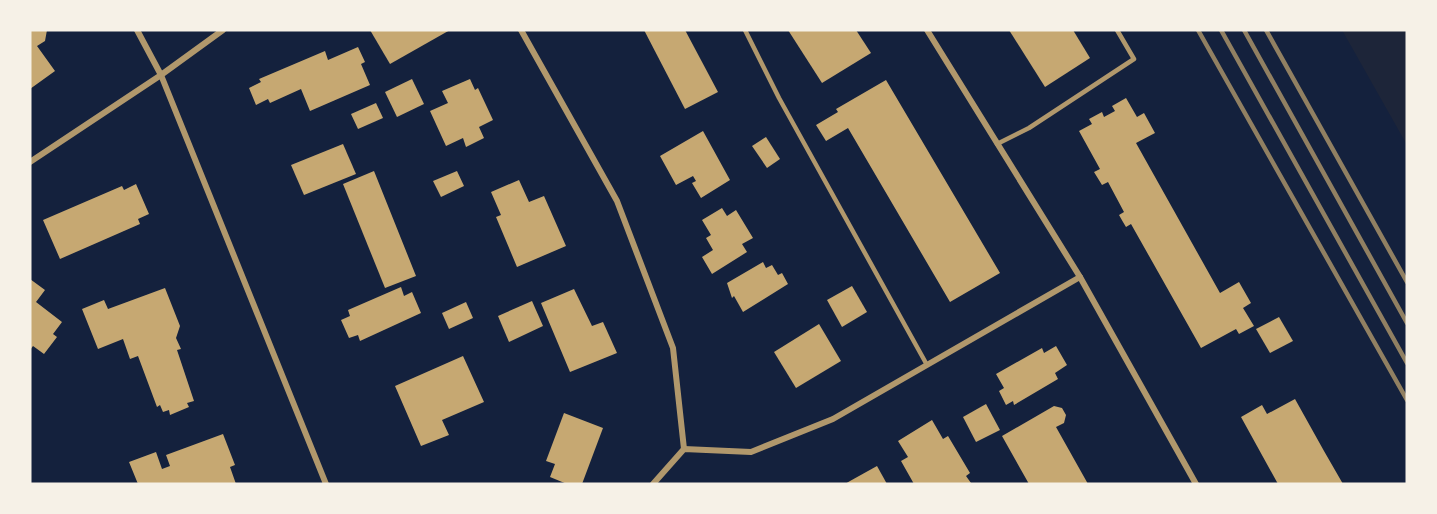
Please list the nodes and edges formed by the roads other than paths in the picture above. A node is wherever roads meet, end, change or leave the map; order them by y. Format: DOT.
graph roads {
  1 [pos="137,30"];
  2 [pos="223,30"];
  3 [pos="521,30"];
  4 [pos="745,30"];
  5 [pos="927,30"];
  6 [pos="1117,30"];
  7 [pos="161,75"];
  8 [pos="997,144"];
  9 [pos="30,162"];
  10 [pos="1080,277"];
  11 [pos="927,365"];
  12 [pos="684,449"];
  13 [pos="326,484"];
  14 [pos="653,484"];
  15 [pos="1196,484"];
  1 -- 7 [label="street"];
  2 -- 7 [label="street"];
  3 -- 12 [label="street"];
  4 -- 11 [label="lane"];
  5 -- 8 [label="street"];
  6 -- 8 [label="lane"];
  7 -- 9 [label="street"];
  7 -- 13 [label="street"];
  8 -- 10 [label="street"];
  10 -- 11 [label="street"];
  10 -- 15 [label="street"];
  11 -- 12 [label="street"];
  12 -- 14 [label="street"];
}
